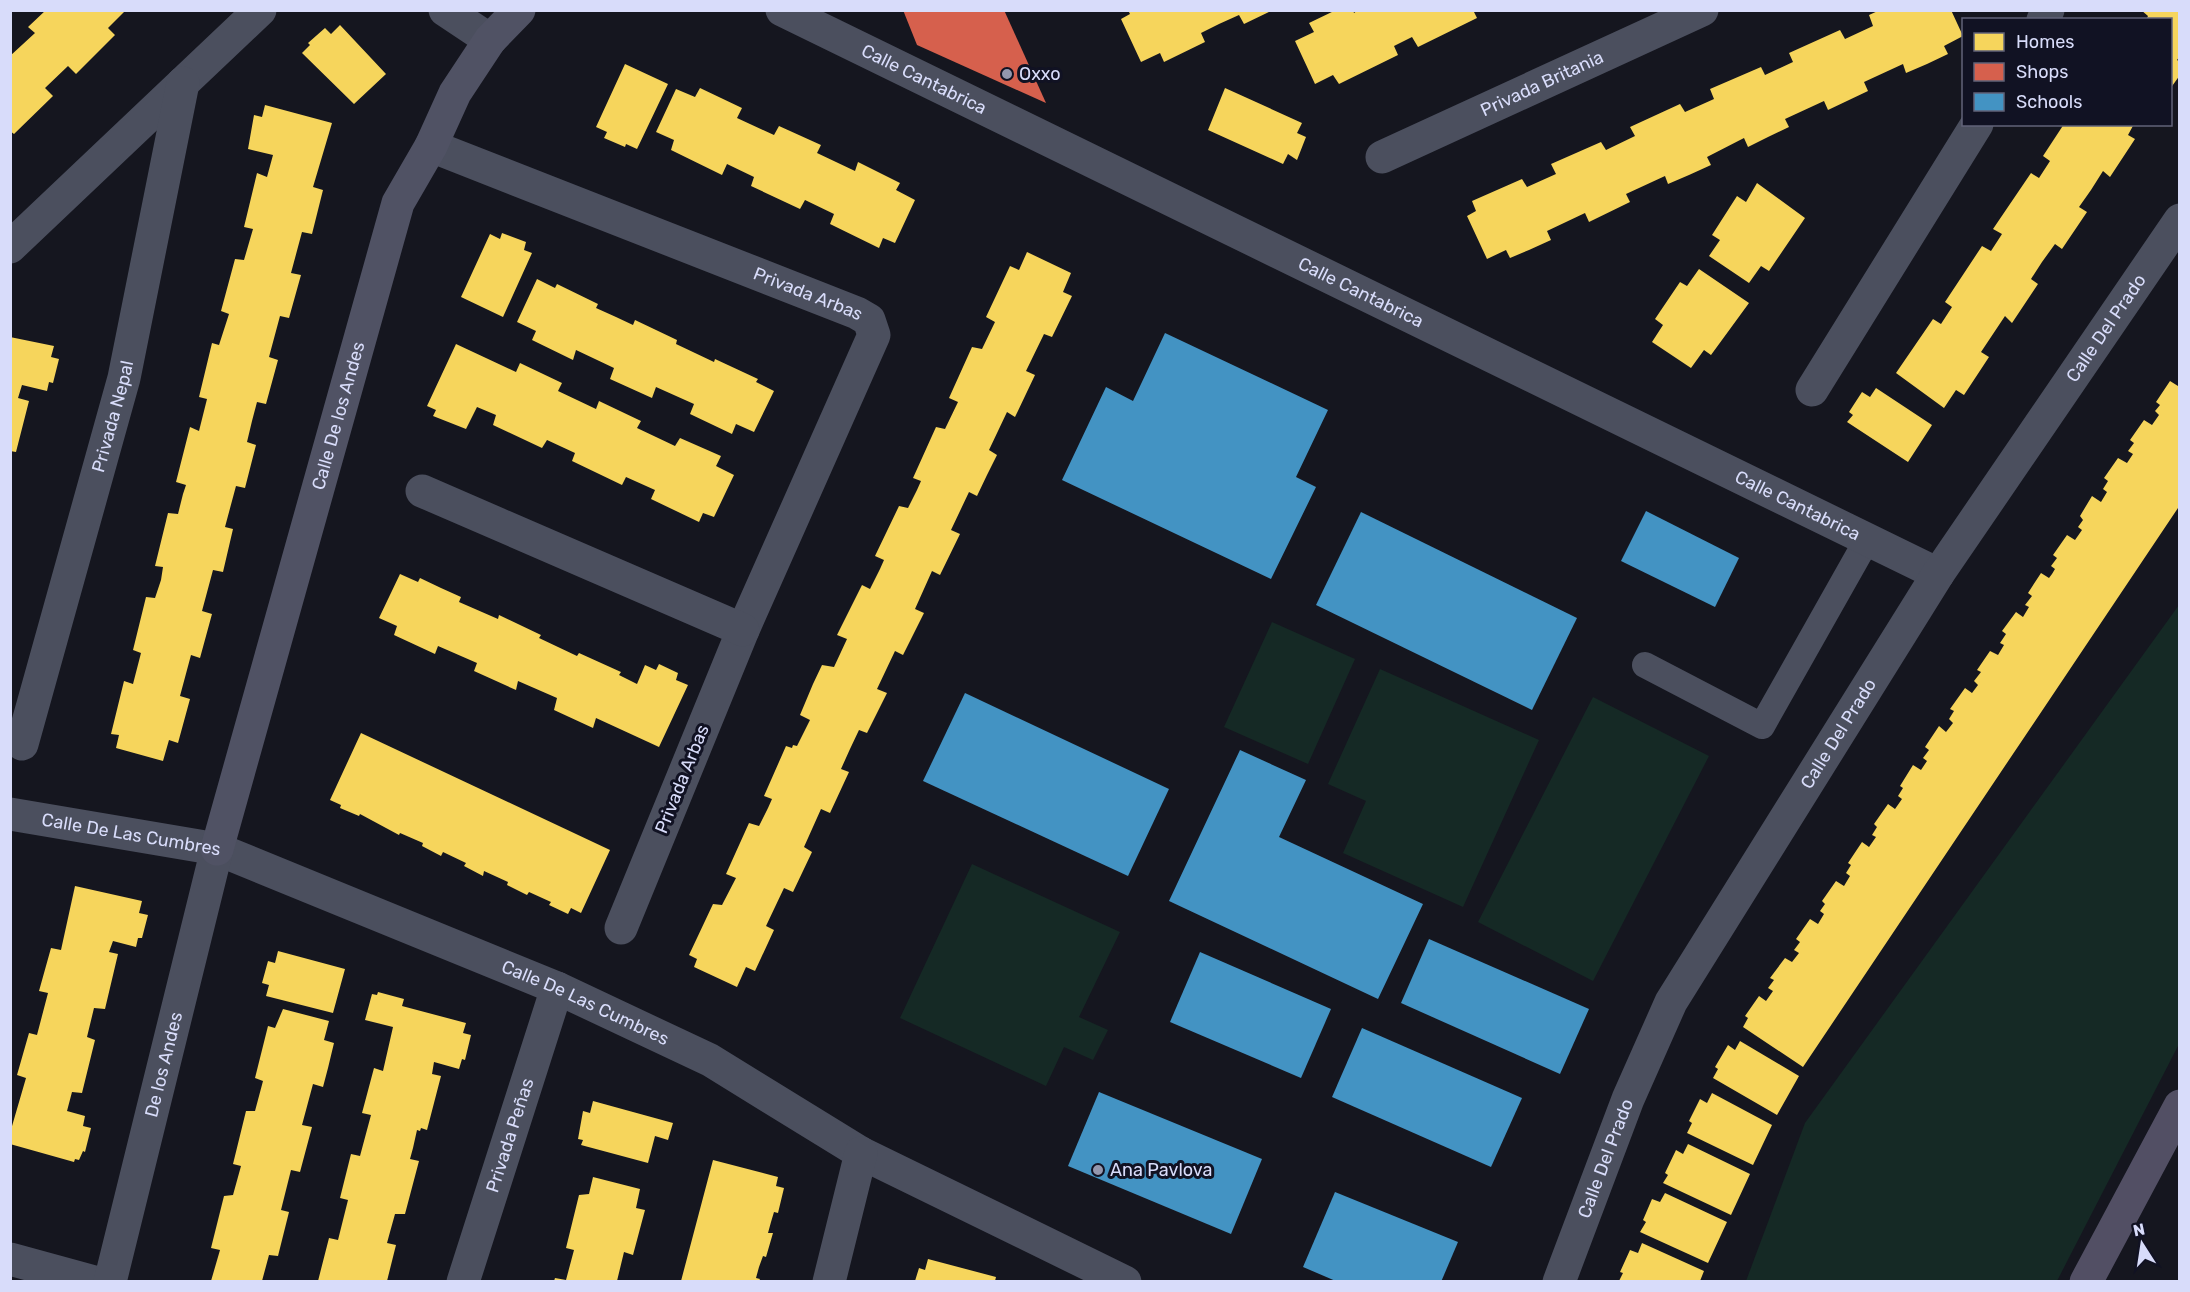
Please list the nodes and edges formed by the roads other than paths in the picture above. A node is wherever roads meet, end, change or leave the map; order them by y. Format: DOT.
graph roads {
  1 [pos="260,10"];
  2 [pos="445,10"];
  3 [pos="519,10"];
  4 [pos="782,10"];
  5 [pos="1702,10"];
  6 [pos="490,40"];
  7 [pos="183,83"];
  8 [pos="1976,126"];
  9 [pos="430,146"];
  10 [pos="1382,158"];
  11 [pos="2180,220"];
  12 [pos="10,247"];
  13 [pos="1812,390"];
  14 [pos="422,491"];
  15 [pos="1867,540"];
  16 [pos="1938,574"];
  17 [pos="743,630"];
  18 [pos="1645,665"];
  19 [pos="22,744"];
  20 [pos="10,814"];
  21 [pos="217,849"];
  22 [pos="621,928"];
  23 [pos="557,988"];
  24 [pos="2180,1106"];
  25 [pos="861,1153"];
  26 [pos="10,1259"];
  27 [pos="94,1281"];
  28 [pos="110,1281"];
  29 [pos="464,1281"];
  30 [pos="829,1281"];
  31 [pos="1125,1281"];
  32 [pos="1559,1281"];
  33 [pos="2086,1281"];
  1 -- 7 [label="street"];
  2 -- 6 [label="street"];
  3 -- 6 [label="street, Calle De los Andes"];
  4 -- 15 [label="street, Calle Cantabrica"];
  5 -- 10 [label="street, Privada Britania"];
  6 -- 9 [label="street, Calle De los Andes"];
  7 -- 12 [label="street"];
  7 -- 19 [label="street, Privada Nepal"];
  8 -- 13 [label="street"];
  9 -- 17 [label="street, Privada Arbas"];
  9 -- 21 [label="street, Calle De los Andes"];
  11 -- 16 [label="street, Calle Del Prado"];
  14 -- 17 [label="street"];
  15 -- 16 [label="street, Calle Cantabrica"];
  15 -- 18 [label="lane"];
  16 -- 32 [label="street, Calle Del Prado"];
  17 -- 22 [label="street, Privada Arbas"];
  20 -- 21 [label="street, Calle De Las Cumbres"];
  21 -- 23 [label="street, Calle De Las Cumbres"];
  21 -- 28 [label="street, De los Andes"];
  23 -- 25 [label="street, Calle De Las Cumbres"];
  23 -- 29 [label="street, Privada Peñas"];
  24 -- 33 [label="main road"];
  25 -- 30 [label="street"];
  25 -- 31 [label="street, Calle De Las Cumbres"];
  26 -- 27 [label="street"];
}
